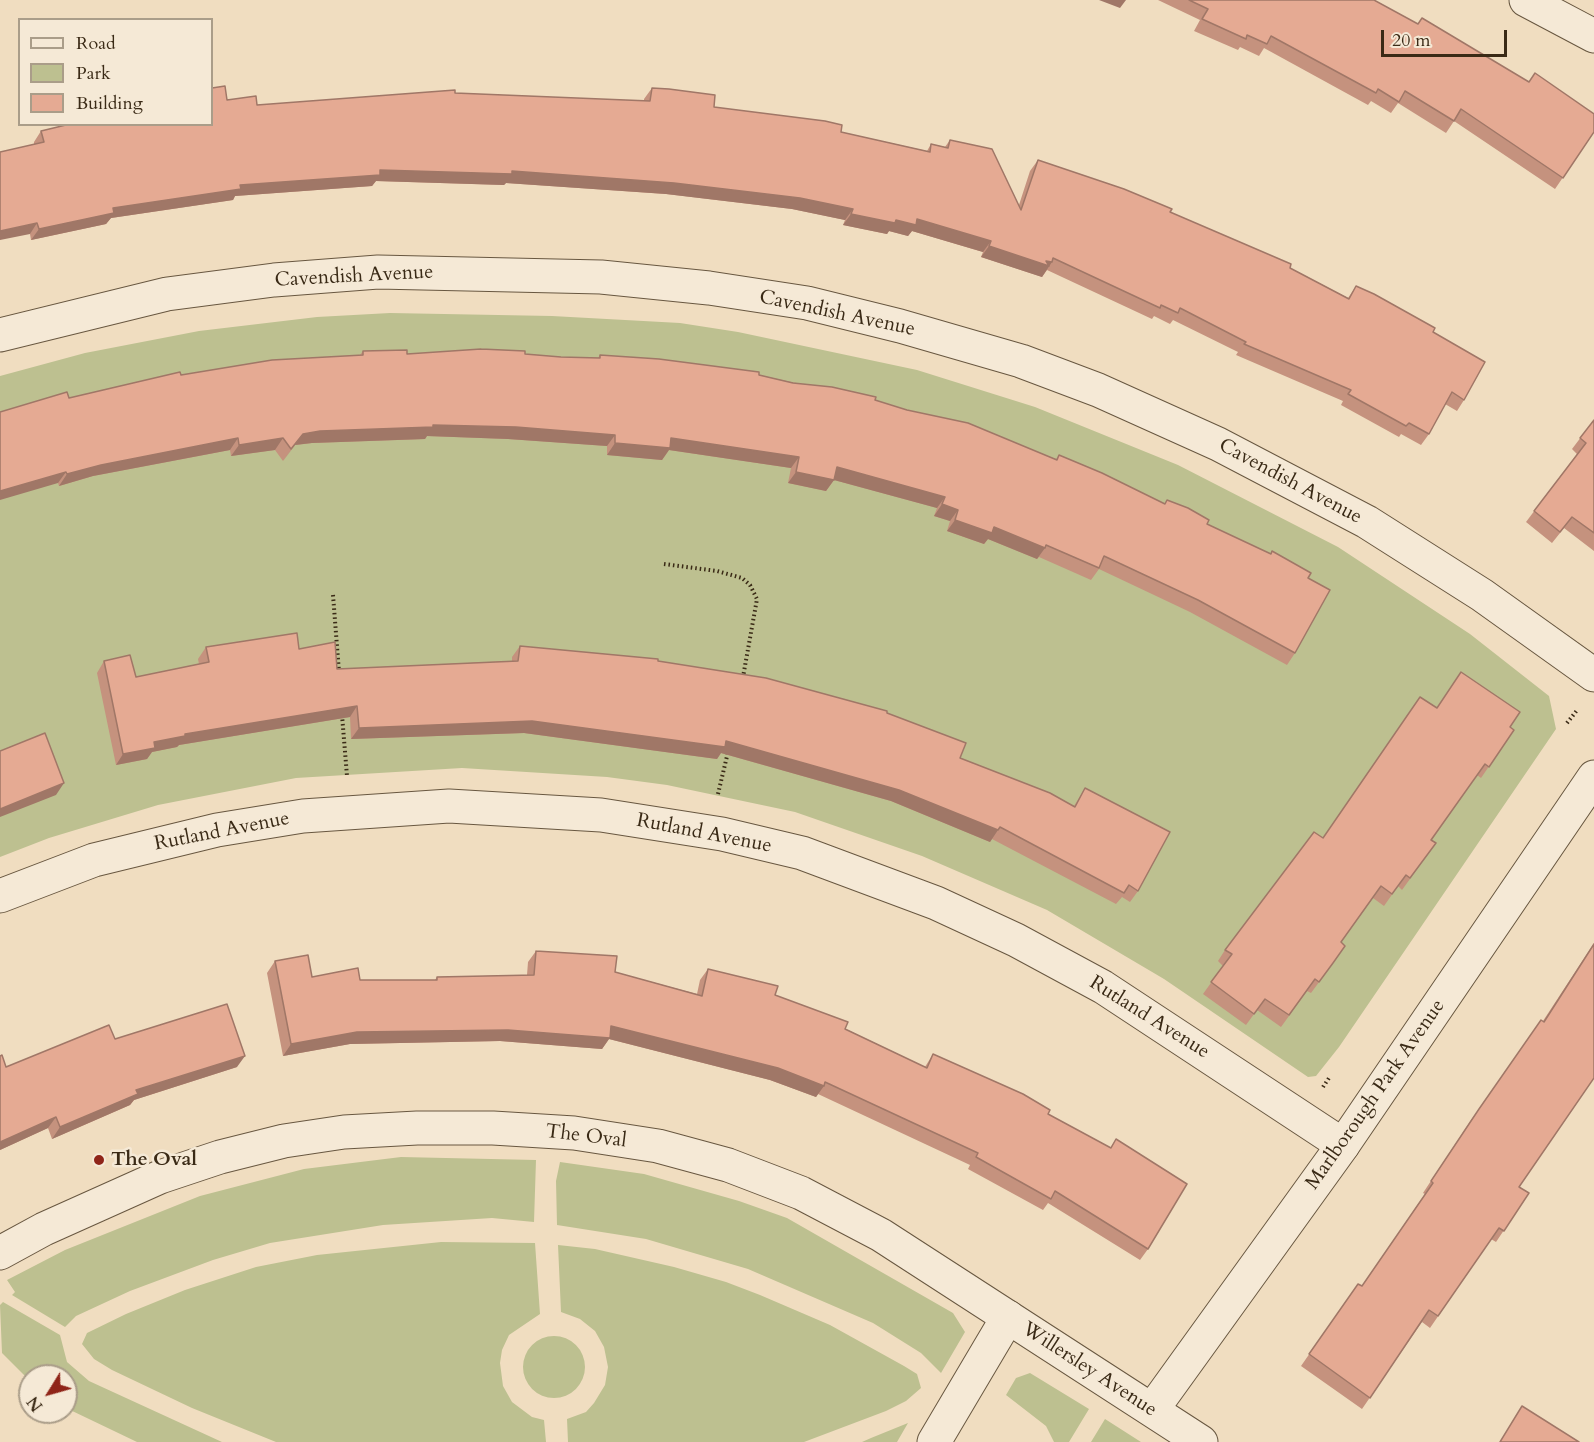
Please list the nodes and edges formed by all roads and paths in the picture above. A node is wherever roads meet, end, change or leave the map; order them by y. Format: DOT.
graph roads {
  1 [pos="1526,0"];
  2 [pos="1594,36"];
  3 [pos="0,335"];
  4 [pos="664,564"];
  5 [pos="333,596"];
  6 [pos="1594,675"];
  7 [pos="339,679"];
  8 [pos="743,680"];
  9 [pos="342,714"];
  10 [pos="729,750"];
  11 [pos="1594,777"];
  12 [pos="350,813"];
  13 [pos="705,832"];
  14 [pos="0,896"];
  15 [pos="1342,1146"];
  16 [pos="0,1253"];
  17 [pos="1008,1317"];
  18 [pos="1152,1410"];
  19 [pos="934,1442"];
  20 [pos="1201,1442"];
  1 -- 2 [label="street"];
  3 -- 6 [label="street, Cavendish Avenue"];
  4 -- 8 [label="path"];
  5 -- 7 [label="path"];
  9 -- 12 [label="path"];
  10 -- 13 [label="path"];
  11 -- 15 [label="street, Marlborough Park Avenue"];
  12 -- 13 [label="street, Rutland Avenue"];
  12 -- 14 [label="street, Rutland Avenue"];
  13 -- 15 [label="street, Rutland Avenue"];
  15 -- 18 [label="street, Marlborough Park Avenue"];
  16 -- 17 [label="street, The Oval"];
  17 -- 18 [label="street, Willersley Avenue"];
  17 -- 19 [label="street"];
  18 -- 20 [label="street, Willersley Avenue"];
}
